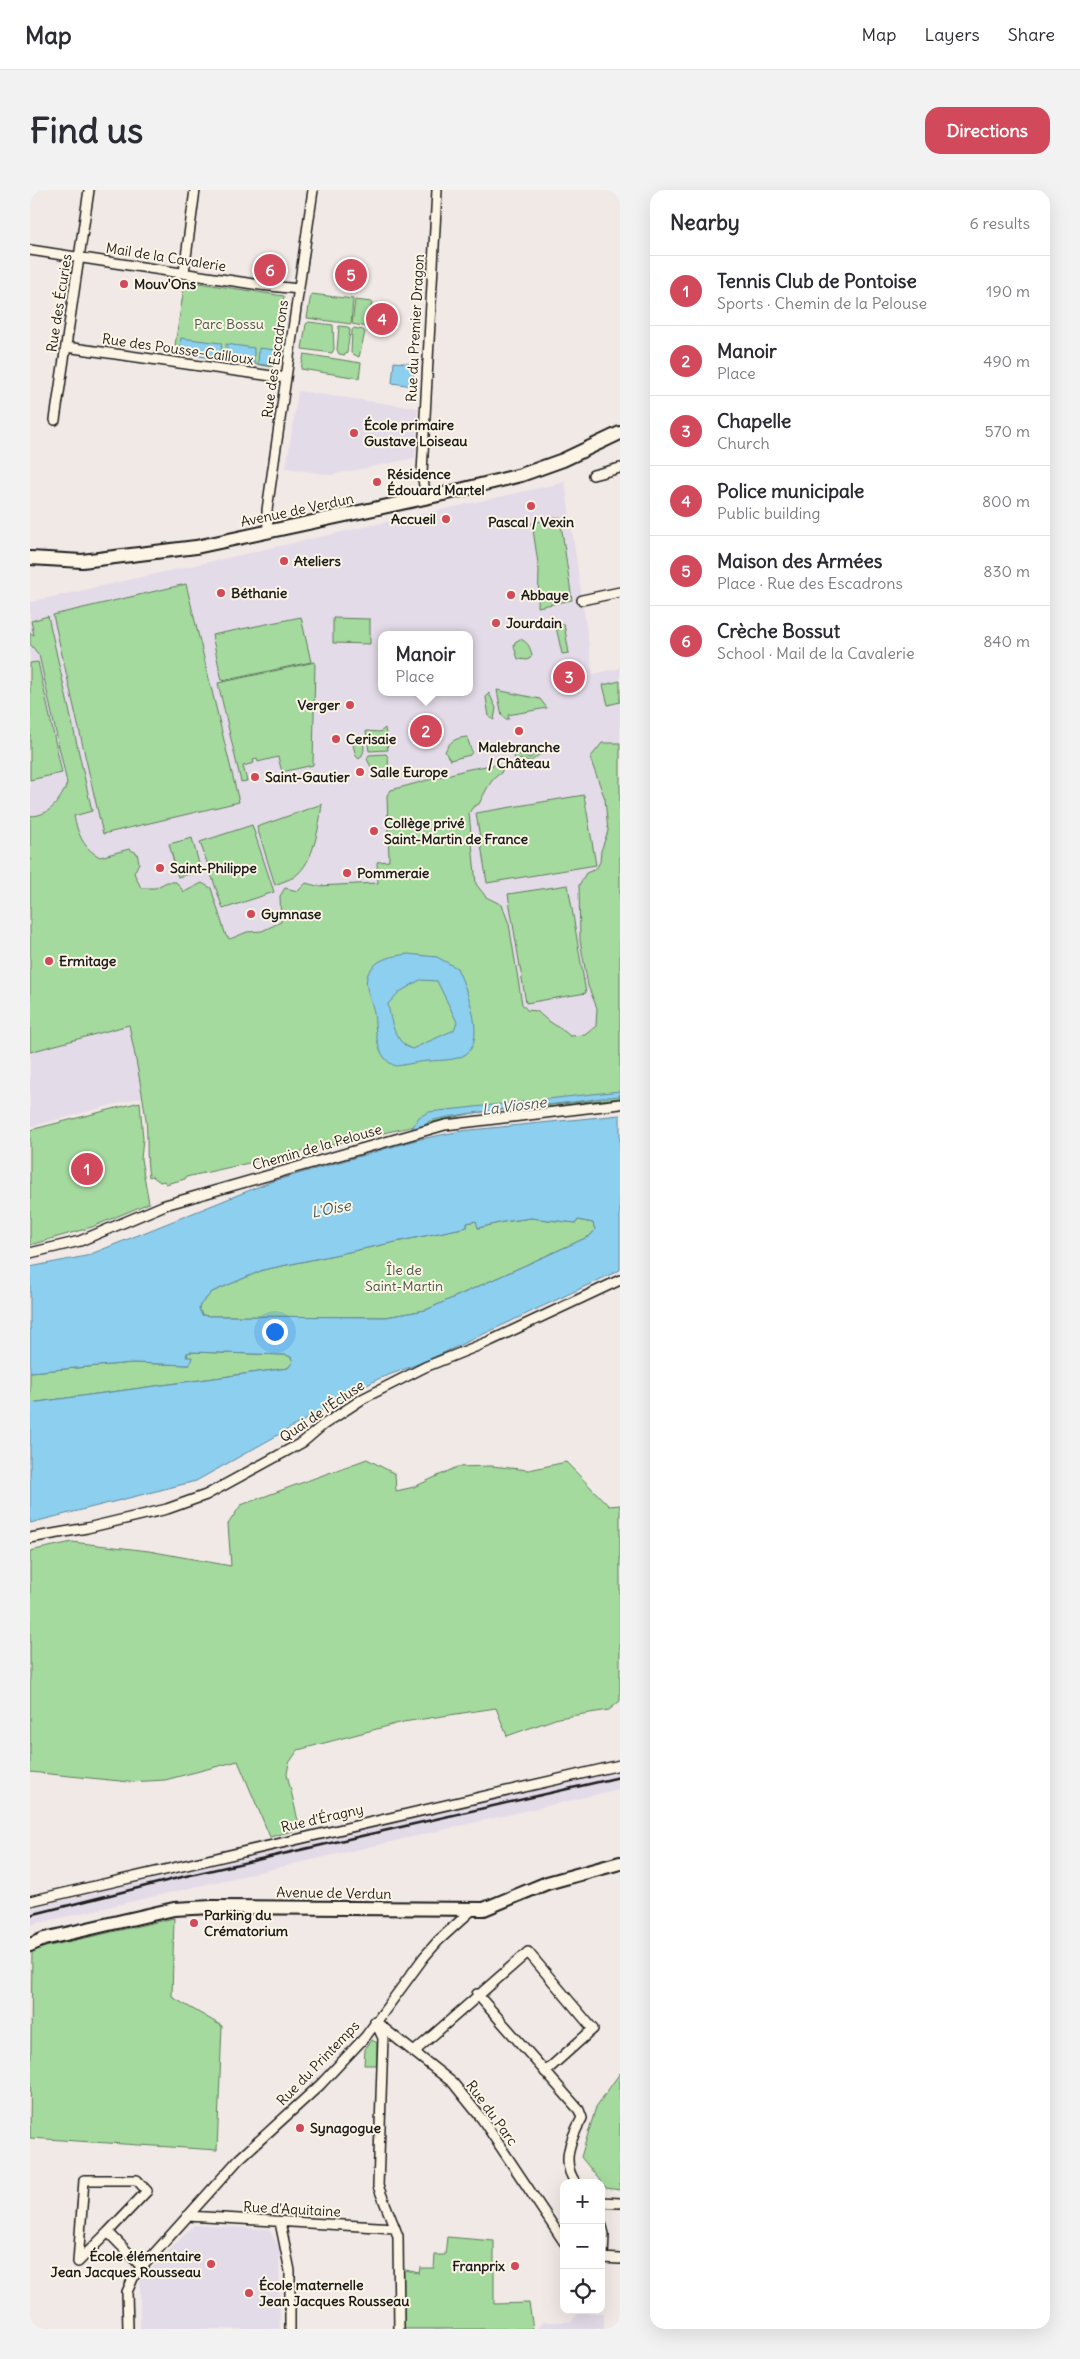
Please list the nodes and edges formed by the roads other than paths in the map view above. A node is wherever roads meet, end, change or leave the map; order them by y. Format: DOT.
graph roads {
  1 [pos="89,190"];
  2 [pos="195,190"];
  3 [pos="313,190"];
  4 [pos="437,190"];
  5 [pos="30,250"];
  6 [pos="80,257"];
  7 [pos="184,272"];
  8 [pos="299,289"];
  9 [pos="66,347"];
  10 [pos="286,378"];
  11 [pos="55,420"];
  12 [pos="620,433"];
  13 [pos="620,468"];
  14 [pos="593,474"];
  15 [pos="426,498"];
  16 [pos="268,531"];
  17 [pos="30,558"];
  18 [pos="620,592"];
  19 [pos="582,600"];
  20 [pos="620,1104"];
  21 [pos="30,1253"];
  22 [pos="620,1280"];
  23 [pos="30,1538"];
  24 [pos="620,1765"];
  25 [pos="620,1863"];
  26 [pos="30,1901"];
  27 [pos="472,1910"];
  28 [pos="30,1939"];
  29 [pos="44,1939"];
  30 [pos="30,1945"];
  31 [pos="477,1994"];
  32 [pos="375,2022"];
  33 [pos="415,2051"];
  34 [pos="545,2072"];
  35 [pos="573,2179"];
  36 [pos="605,2202"];
  37 [pos="620,2203"];
  38 [pos="188,2216"];
  39 [pos="280,2222"];
  40 [pos="395,2228"];
  41 [pos="108,2232"];
  42 [pos="560,2236"];
  43 [pos="605,2258"];
  44 [pos="620,2259"];
  45 [pos="142,2267"];
  46 [pos="128,2329"];
  47 [pos="290,2329"];
  48 [pos="399,2329"];
  1 -- 6 [label="street, Rue des Écuries"];
  2 -- 7 [label="street"];
  3 -- 8 [label="street, Rue des Escadrons"];
  4 -- 15 [label="street, Rue du Premier Dragon"];
  5 -- 6 [label="street, Mail de la Cavalerie"];
  6 -- 7 [label="street, Mail de la Cavalerie"];
  6 -- 9 [label="street, Rue des Écuries"];
  7 -- 8 [label="street, Mail de la Cavalerie"];
  8 -- 10 [label="street, Rue des Escadrons"];
  9 -- 10 [label="street, Rue des Pousse-Cailloux"];
  9 -- 11 [label="street, Rue des Écuries"];
  10 -- 16 [label="street, Rue des Escadrons"];
  12 -- 15 [label="main road, Avenue de Verdun"];
  13 -- 14 [label="street"];
  15 -- 16 [label="main road, Avenue de Verdun"];
  16 -- 17 [label="main road, Avenue de Verdun"];
  18 -- 19 [label="street"];
  20 -- 21 [label="street, Chemin de la Pelouse"];
  22 -- 23 [label="street, Quai de l'Écluse"];
  24 -- 26 [label="street, Rue d'Éragny"];
  25 -- 27 [label="main road, Avenue de Verdun"];
  27 -- 29 [label="main road, Avenue de Verdun"];
  27 -- 32 [label="street, Rue du Printemps"];
  28 -- 29 [label="main road, Avenue de Verdun"];
  29 -- 30 [label="main road, Avenue de Verdun"];
  31 -- 33 [label="street"];
  31 -- 34 [label="street"];
  31 -- 34 [label="street"];
  32 -- 33 [label="street, Rue du Parc"];
  32 -- 38 [label="street, Rue du Printemps"];
  32 -- 40 [label="street"];
  33 -- 42 [label="street, Rue du Parc"];
  34 -- 35 [label="street"];
  36 -- 37 [label="street"];
  38 -- 39 [label="street, Rue d'Aquitaine"];
  38 -- 45 [label="street, Rue du Printemps"];
  39 -- 40 [label="street, Rue d'Aquitaine"];
  39 -- 47 [label="street"];
  40 -- 48 [label="street"];
  41 -- 41 [label="street"];
  41 -- 45 [label="street"];
  43 -- 44 [label="street"];
  45 -- 46 [label="street, Rue du Printemps"];
}
